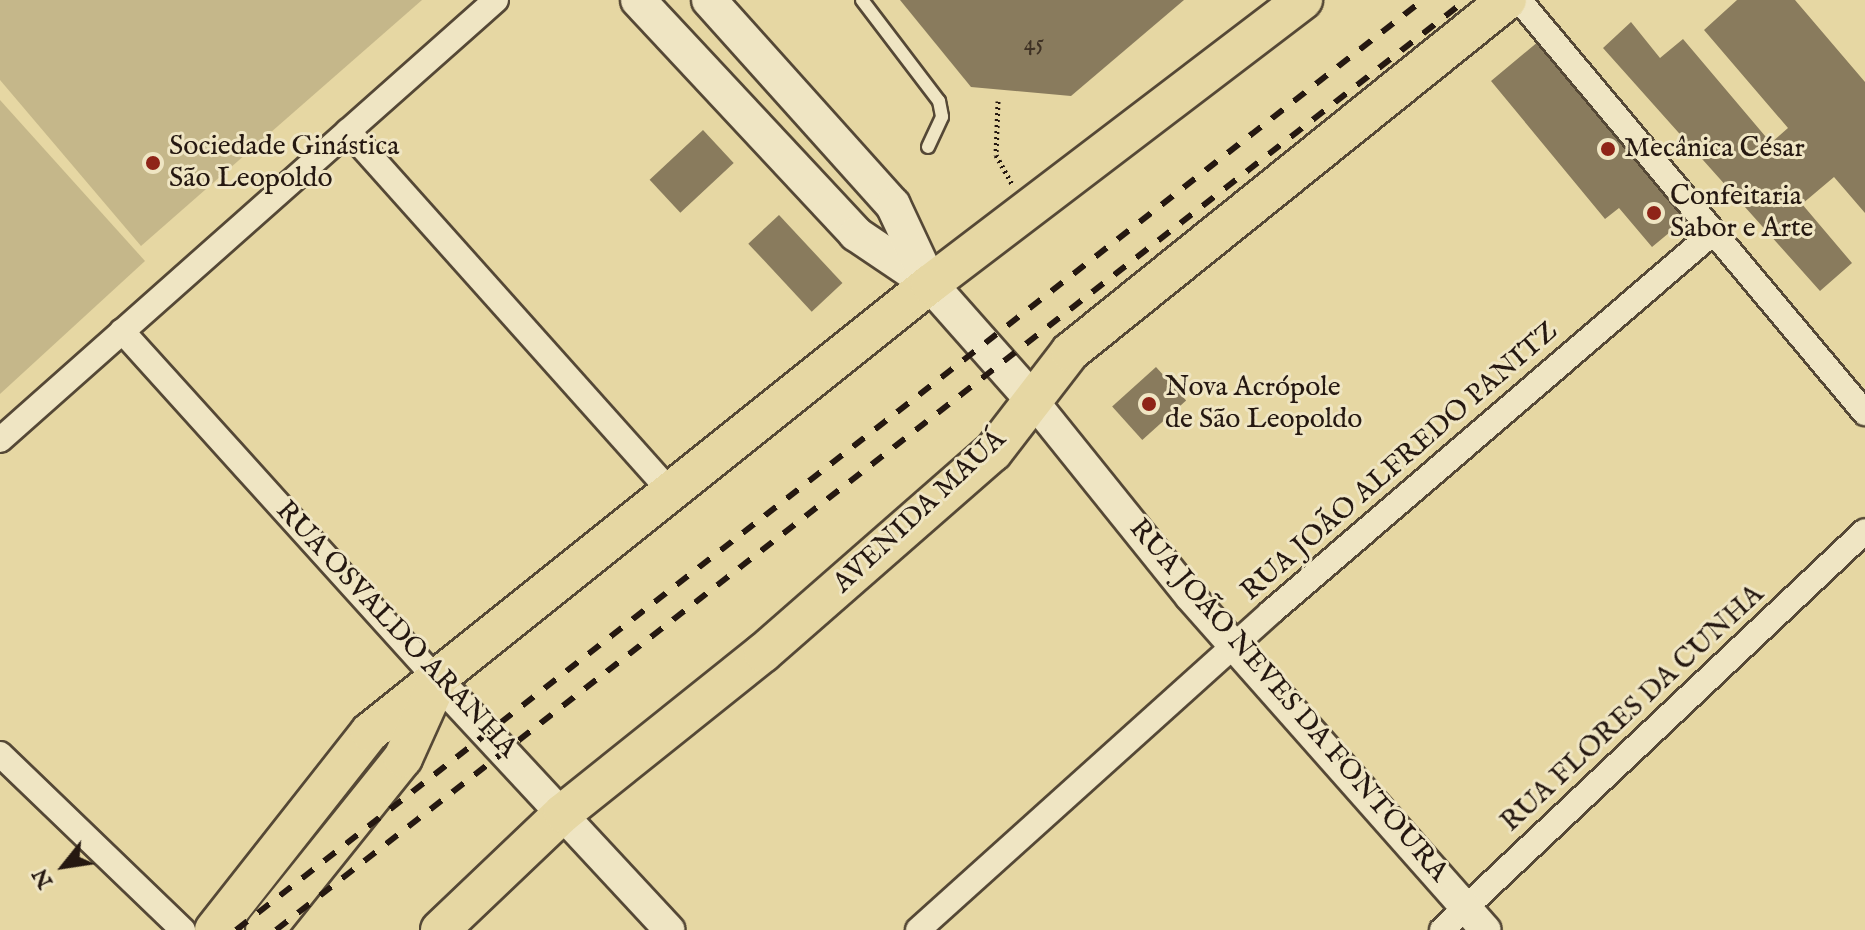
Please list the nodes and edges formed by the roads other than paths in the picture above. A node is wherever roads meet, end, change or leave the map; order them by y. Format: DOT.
graph roads {
  1 [pos="496,0"];
  2 [pos="638,0"];
  3 [pos="709,0"];
  4 [pos="862,0"];
  5 [pos="1303,0"];
  6 [pos="1507,0"];
  7 [pos="1519,0"];
  8 [pos="348,131"];
  9 [pos="928,147"];
  10 [pos="1709,236"];
  11 [pos="930,284"];
  12 [pos="122,331"];
  13 [pos="1030,397"];
  14 [pos="1865,413"];
  15 [pos="0,440"];
  16 [pos="672,494"];
  17 [pos="1865,531"];
  18 [pos="1233,646"];
  19 [pos="438,681"];
  20 [pos="0,754"];
  21 [pos="563,813"];
  22 [pos="1476,919"];
  23 [pos="183,930"];
  24 [pos="214,930"];
  25 [pos="265,930"];
  26 [pos="440,930"];
  27 [pos="669,930"];
  28 [pos="918,930"];
  29 [pos="1442,930"];
  1 -- 8 [label="street"];
  2 -- 11 [label="main road"];
  3 -- 11 [label="main road"];
  4 -- 9 [label="lane"];
  5 -- 11 [label="main road"];
  6 -- 13 [label="main road, AVENIDA MAUÁ"];
  7 -- 10 [label="street"];
  8 -- 12 [label="street"];
  8 -- 16 [label="street"];
  10 -- 14 [label="street"];
  10 -- 18 [label="street, RUA JOÃO ALFREDO PANITZ"];
  11 -- 13 [label="main road"];
  11 -- 16 [label="main road"];
  12 -- 15 [label="street"];
  12 -- 19 [label="street, RUA OSVALDO ARANHA"];
  13 -- 18 [label="street, RUA JOÃO NEVES DA FONTOURA"];
  13 -- 21 [label="main road, AVENIDA MAUÁ"];
  16 -- 19 [label="main road"];
  17 -- 22 [label="street, RUA FLORES DA CUNHA"];
  18 -- 22 [label="street, RUA JOÃO NEVES DA FONTOURA"];
  18 -- 28 [label="street, RUA JOÃO ALFREDO PANITZ"];
  19 -- 21 [label="street, RUA OSVALDO ARANHA"];
  19 -- 24 [label="main road"];
  19 -- 25 [label="main road"];
  20 -- 23 [label="street"];
  21 -- 26 [label="main road, AVENIDA MAUÁ"];
  21 -- 27 [label="street, RUA OSVALDO ARANHA"];
  22 -- 29 [label="street, RUA FLORES DA CUNHA"];
}
